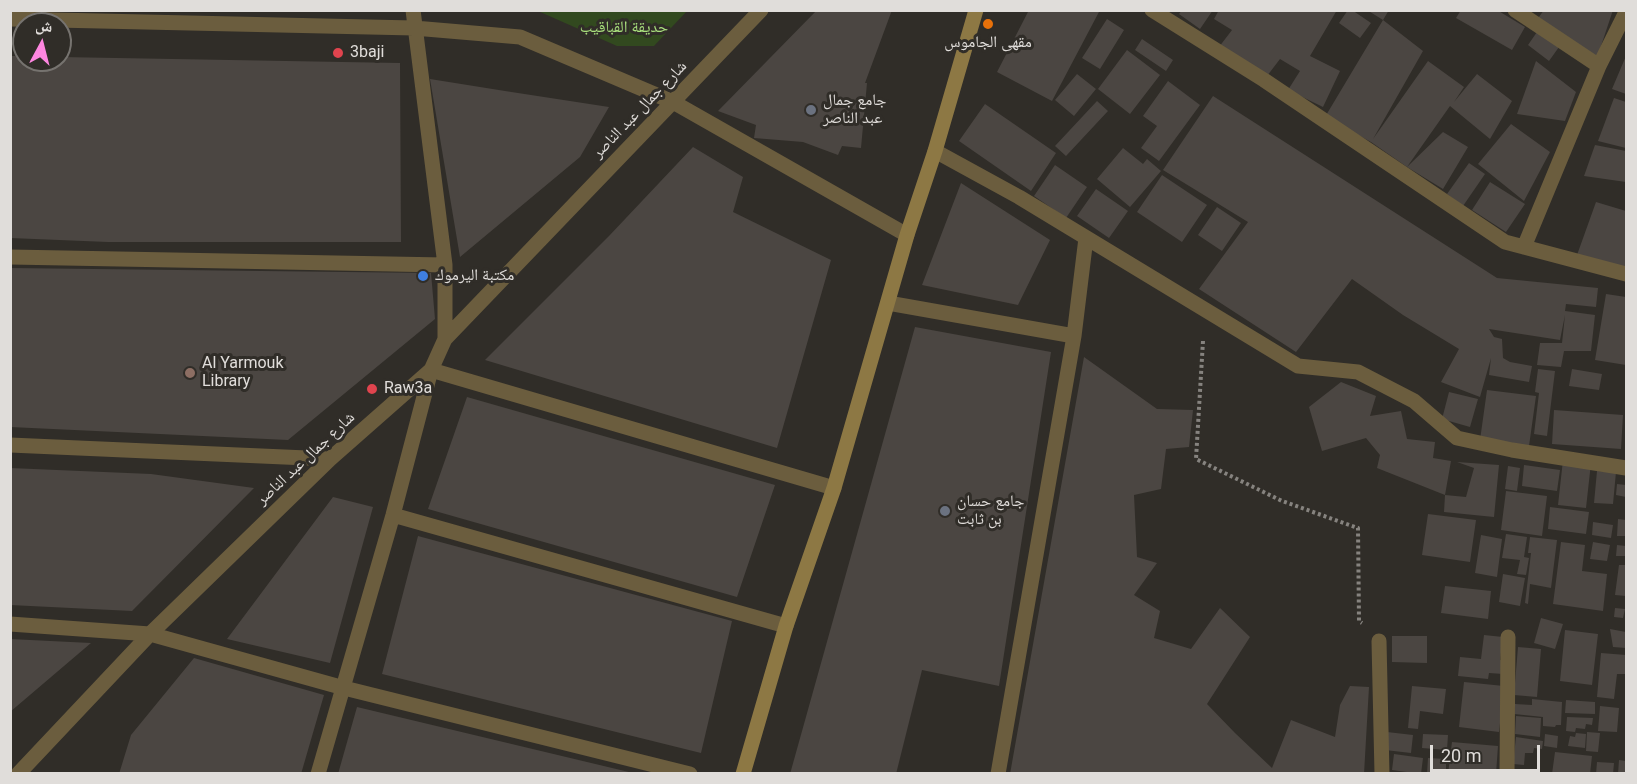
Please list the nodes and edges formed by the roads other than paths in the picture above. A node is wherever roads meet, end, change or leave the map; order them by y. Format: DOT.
graph roads {
  1 [pos="413,10"];
  2 [pos="761,10"];
  3 [pos="976,10"];
  4 [pos="1152,10"];
  5 [pos="1515,10"];
  6 [pos="1626,12"];
  7 [pos="10,19"];
  8 [pos="414,28"];
  9 [pos="1620,39"];
  10 [pos="1599,66"];
  11 [pos="673,102"];
  12 [pos="935,151"];
  13 [pos="907,236"];
  14 [pos="1086,238"];
  15 [pos="1524,247"];
  16 [pos="10,257"];
  17 [pos="445,265"];
  18 [pos="1626,274"];
  19 [pos="888,303"];
  20 [pos="1074,336"];
  21 [pos="445,339"];
  22 [pos="431,370"];
  23 [pos="10,445"];
  24 [pos="330,459"];
  25 [pos="1626,468"];
  26 [pos="834,488"];
  27 [pos="393,515"];
  28 [pos="10,624"];
  29 [pos="786,626"];
  30 [pos="150,634"];
  31 [pos="1508,637"];
  32 [pos="1379,641"];
  33 [pos="344,688"];
  34 [pos="18,774"];
  35 [pos="318,774"];
  36 [pos="690,774"];
  37 [pos="742,774"];
  38 [pos="998,774"];
  39 [pos="1383,774"];
  40 [pos="1507,774"];
  1 -- 8 [label="street"];
  2 -- 11 [label="street, شارع جمال عبد الناصر"];
  3 -- 12 [label="main road"];
  4 -- 15 [label="street"];
  5 -- 10 [label="street"];
  6 -- 9 [label="street"];
  7 -- 8 [label="street"];
  8 -- 11 [label="street"];
  8 -- 17 [label="street"];
  9 -- 10 [label="street"];
  10 -- 15 [label="street"];
  11 -- 13 [label="street"];
  11 -- 21 [label="street, شارع جمال عبد الناصر"];
  12 -- 13 [label="main road"];
  12 -- 14 [label="street"];
  13 -- 19 [label="main road"];
  14 -- 20 [label="street"];
  14 -- 25 [label="street"];
  15 -- 18 [label="street"];
  16 -- 17 [label="street"];
  17 -- 21 [label="street"];
  19 -- 20 [label="street"];
  19 -- 26 [label="main road"];
  20 -- 38 [label="street"];
  21 -- 22 [label="street, شارع جمال عبد الناصر"];
  22 -- 24 [label="street, شارع جمال عبد الناصر"];
  22 -- 26 [label="street"];
  22 -- 27 [label="street"];
  23 -- 24 [label="street"];
  24 -- 30 [label="street, شارع جمال عبد الناصر"];
  26 -- 29 [label="main road"];
  27 -- 29 [label="street"];
  27 -- 33 [label="street"];
  28 -- 30 [label="street"];
  29 -- 37 [label="main road"];
  30 -- 33 [label="street"];
  30 -- 34 [label="street, شارع جمال عبد الناصر"];
  31 -- 40 [label="street"];
  32 -- 39 [label="street"];
  33 -- 35 [label="street"];
  33 -- 36 [label="street"];
}
